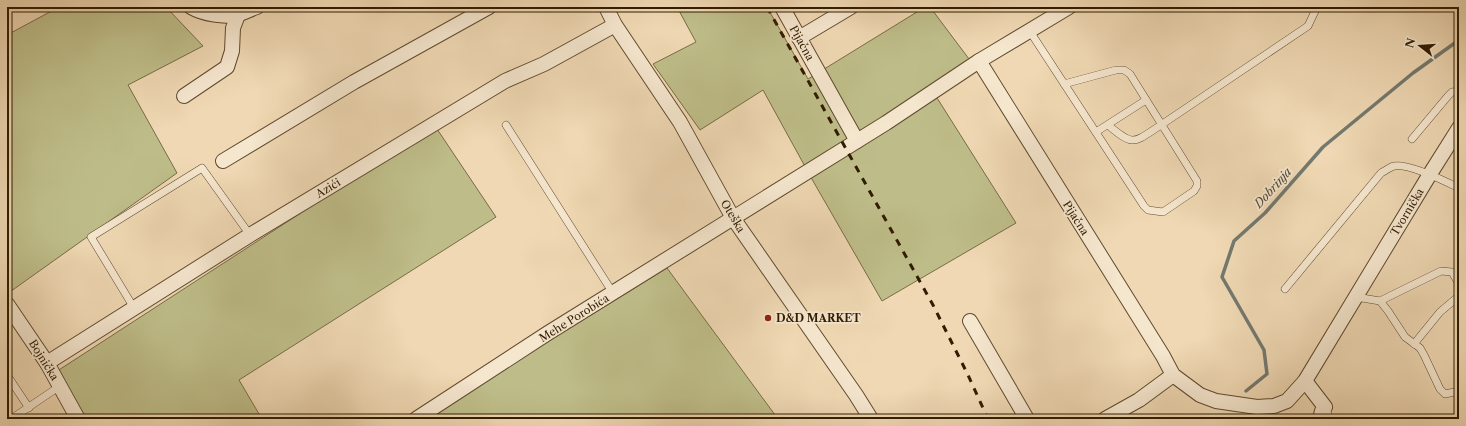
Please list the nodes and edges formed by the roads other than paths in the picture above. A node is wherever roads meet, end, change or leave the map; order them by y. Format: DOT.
graph roads {
  1 [pos="191,7"];
  2 [pos="257,7"];
  3 [pos="488,7"];
  4 [pos="606,7"];
  5 [pos="782,7"];
  6 [pos="851,7"];
  7 [pos="1069,7"];
  8 [pos="1317,7"];
  9 [pos="238,15"];
  10 [pos="615,25"];
  11 [pos="1029,30"];
  12 [pos="799,38"];
  13 [pos="978,61"];
  14 [pos="1064,84"];
  15 [pos="1459,91"];
  16 [pos="184,96"];
  17 [pos="1146,100"];
  18 [pos="1108,124"];
  19 [pos="506,125"];
  20 [pos="1161,125"];
  21 [pos="1459,128"];
  22 [pos="1096,132"];
  23 [pos="1412,139"];
  24 [pos="857,141"];
  25 [pos="223,161"];
  26 [pos="1430,174"];
  27 [pos="1459,188"];
  28 [pos="733,218"];
  29 [pos="250,235"];
  30 [pos="1459,284"];
  31 [pos="1285,289"];
  32 [pos="613,293"];
  33 [pos="1459,296"];
  34 [pos="1356,298"];
  35 [pos="1380,302"];
  36 [pos="7,304"];
  37 [pos="134,308"];
  38 [pos="970,321"];
  39 [pos="1414,344"];
  40 [pos="46,363"];
  41 [pos="7,375"];
  42 [pos="1173,375"];
  43 [pos="1305,381"];
  44 [pos="60,386"];
  45 [pos="1459,391"];
  46 [pos="29,408"];
  47 [pos="1325,415"];
  48 [pos="11,419"];
  49 [pos="78,419"];
  50 [pos="416,419"];
  51 [pos="871,419"];
  52 [pos="1027,419"];
  53 [pos="1106,419"];
  1 -- 9 [label="street"];
  2 -- 9 [label="street"];
  3 -- 25 [label="street"];
  4 -- 10 [label="street, Oteška"];
  5 -- 12 [label="street, Pijačna"];
  6 -- 12 [label="street"];
  7 -- 11 [label="street"];
  8 -- 20 [label="lane"];
  9 -- 16 [label="street"];
  10 -- 28 [label="street, Oteška"];
  10 -- 29 [label="street, Azići"];
  11 -- 13 [label="street"];
  11 -- 14 [label="lane"];
  12 -- 24 [label="street, Pijačna"];
  13 -- 24 [label="street"];
  13 -- 42 [label="street, Pijačna"];
  14 -- 17 [label="lane"];
  14 -- 22 [label="lane"];
  15 -- 23 [label="lane"];
  17 -- 18 [label="lane"];
  17 -- 20 [label="lane"];
  18 -- 20 [label="lane"];
  18 -- 22 [label="lane"];
  19 -- 32 [label="lane"];
  20 -- 22 [label="lane"];
  21 -- 26 [label="street, Tvornička"];
  24 -- 28 [label="street"];
  26 -- 27 [label="lane"];
  26 -- 31 [label="lane"];
  26 -- 34 [label="street, Tvornička"];
  28 -- 32 [label="street, Mehe Porobića"];
  28 -- 51 [label="street, Oteška"];
  29 -- 37 [label="street, Azići"];
  29 -- 37 [label="lane"];
  30 -- 35 [label="lane"];
  32 -- 50 [label="street, Mehe Porobića"];
  33 -- 39 [label="lane"];
  34 -- 35 [label="lane"];
  34 -- 43 [label="street, Tvornička"];
  35 -- 39 [label="lane"];
  36 -- 40 [label="street, Bojnička"];
  37 -- 40 [label="street, Azići"];
  38 -- 52 [label="street"];
  39 -- 45 [label="lane"];
  40 -- 44 [label="street, Bojnička"];
  41 -- 46 [label="lane"];
  42 -- 43 [label="street, Pijačna"];
  42 -- 53 [label="street"];
  43 -- 47 [label="street"];
  44 -- 46 [label="lane"];
  44 -- 49 [label="street, Bojnička"];
  46 -- 48 [label="lane"];
}
